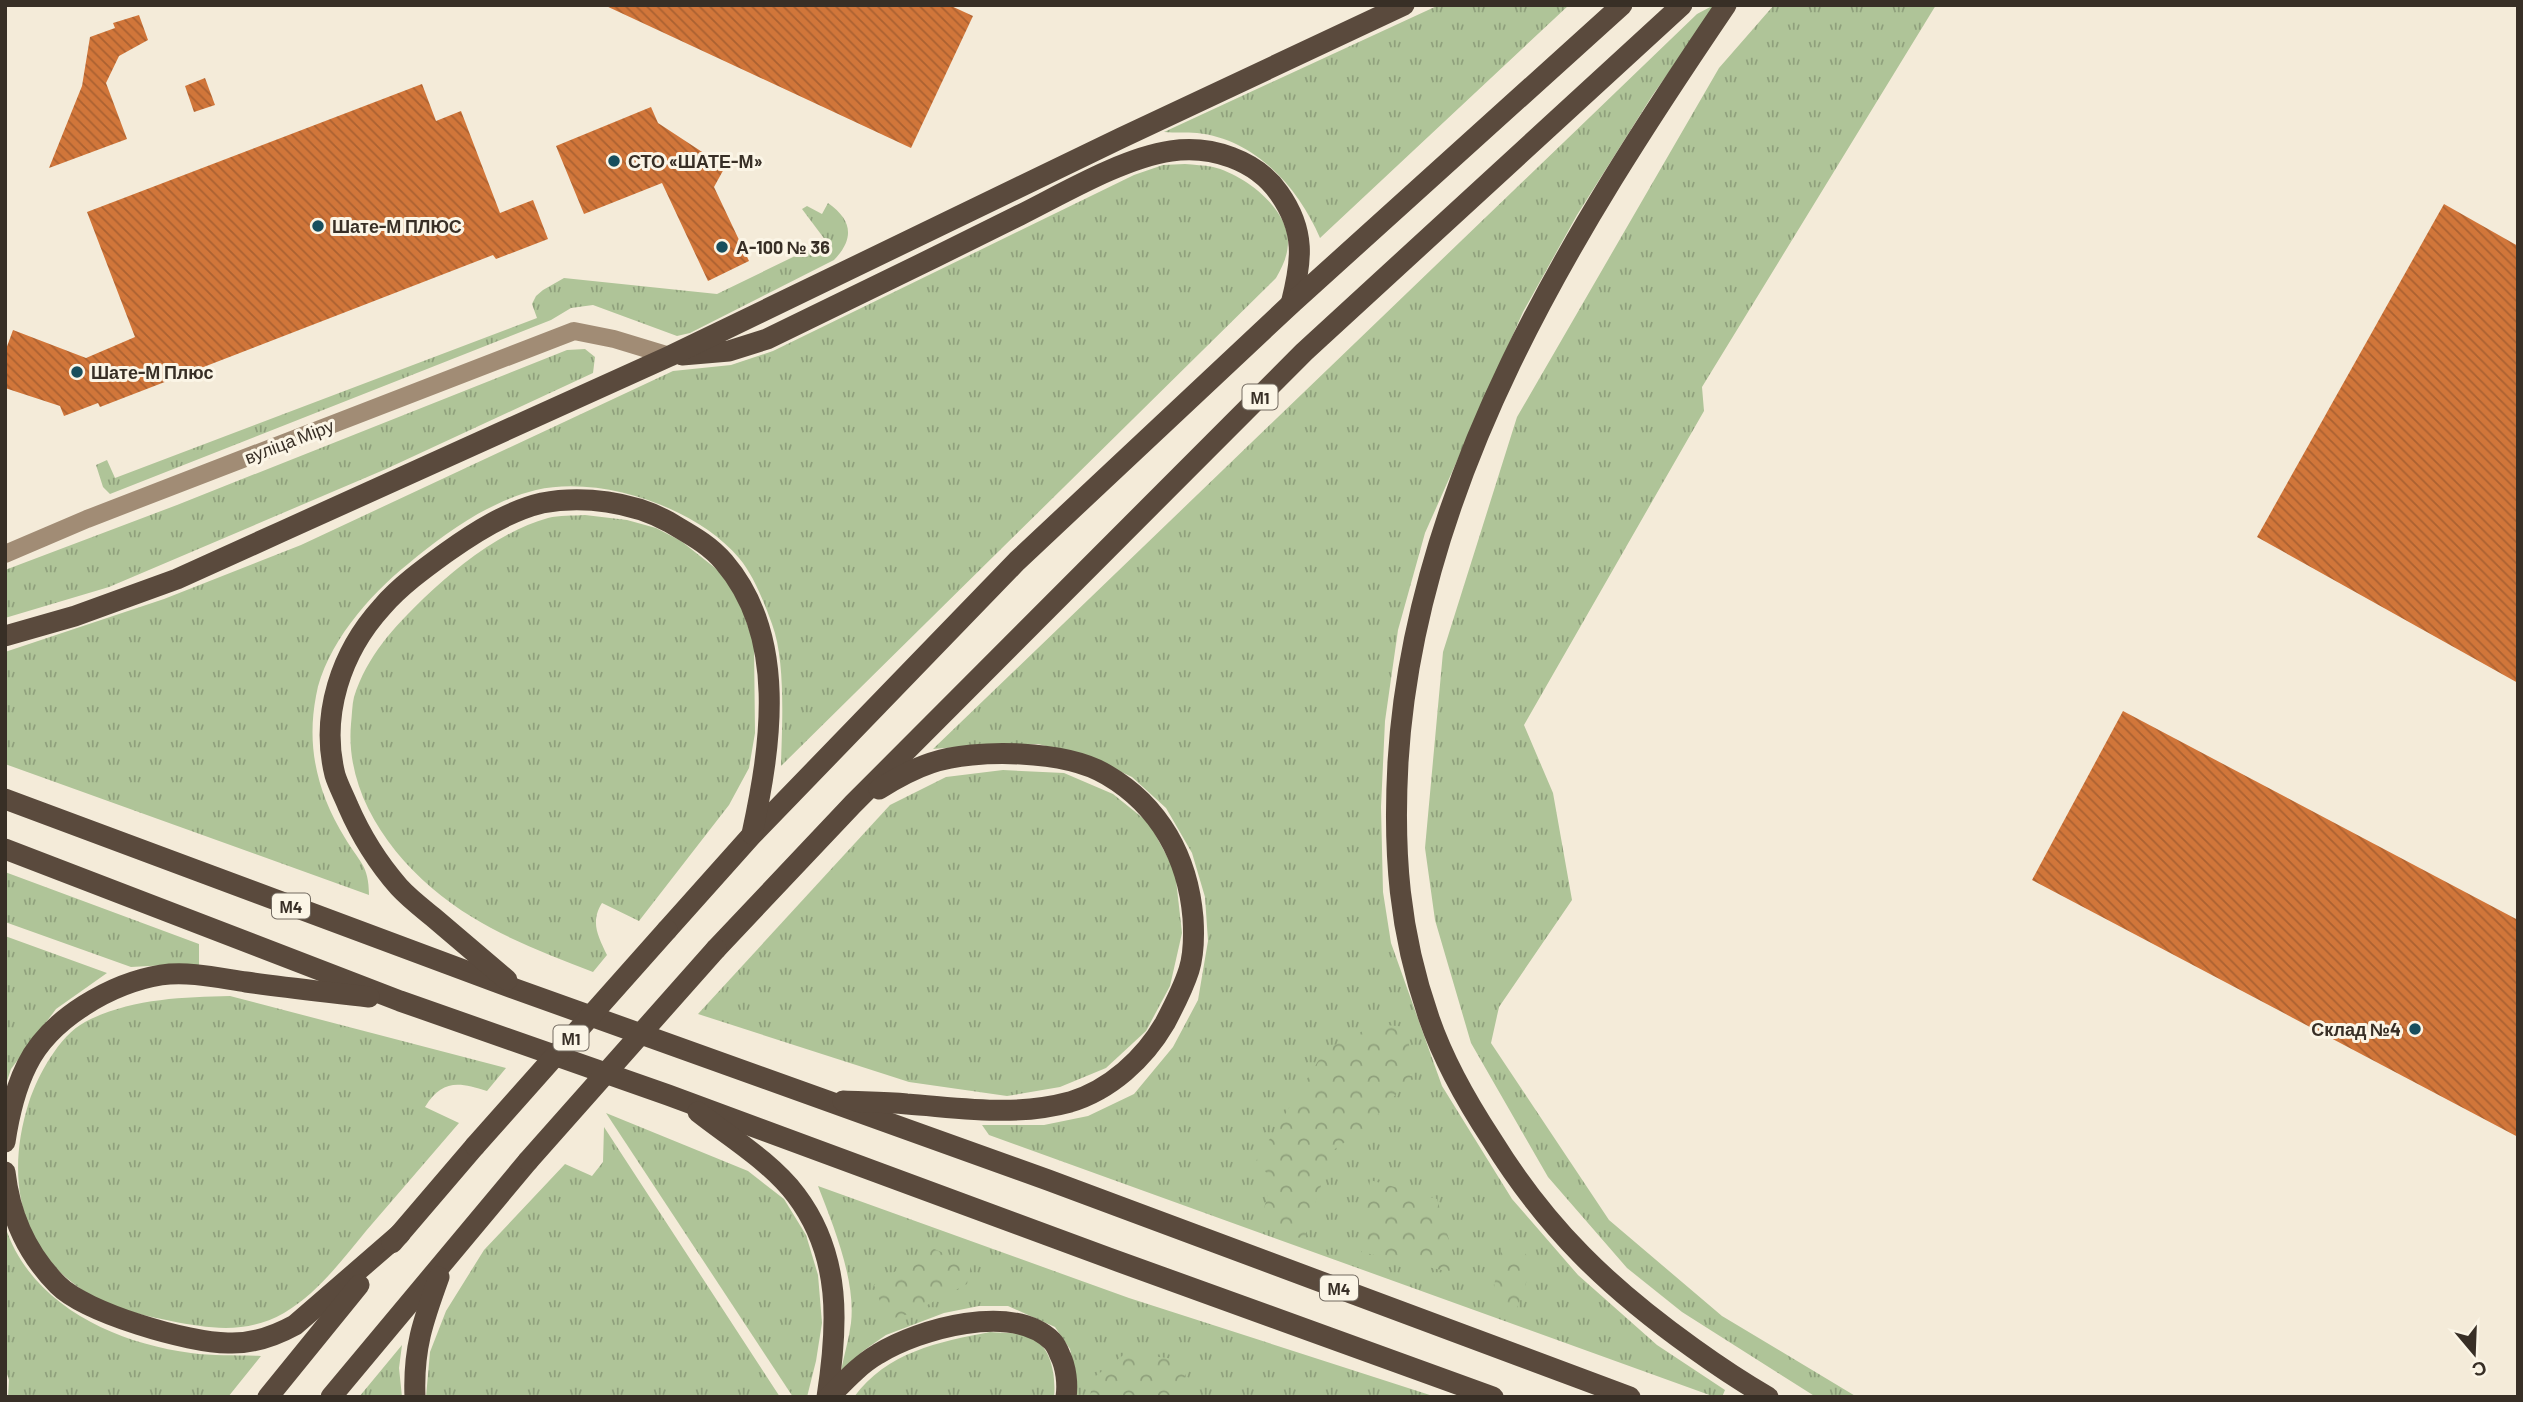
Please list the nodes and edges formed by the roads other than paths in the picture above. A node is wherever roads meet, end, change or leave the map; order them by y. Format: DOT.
graph roads {
  1 [pos="1405,5"];
  2 [pos="1622,5"];
  3 [pos="1682,5"];
  4 [pos="1726,5"];
  5 [pos="1291,304"];
  6 [pos="670,356"];
  7 [pos="5,554"];
  8 [pos="5,636"];
  9 [pos="5,799"];
  10 [pos="853,804"];
  11 [pos="751,836"];
  12 [pos="5,849"];
  13 [pos="519,991"];
  14 [pos="400,1001"];
  15 [pos="682,1100"];
  16 [pos="822,1100"];
  17 [pos="5,1142"];
  18 [pos="5,1171"];
  19 [pos="400,1234"];
  20 [pos="444,1264"];
  21 [pos="268,1397"];
  22 [pos="331,1397"];
  23 [pos="415,1397"];
  24 [pos="828,1397"];
  25 [pos="1066,1397"];
  26 [pos="1493,1397"];
  27 [pos="1630,1397"];
  28 [pos="1768,1397"];
  1 -- 6 [label="highway"];
  2 -- 5 [label="highway, М1"];
  3 -- 10 [label="highway, М1"];
  4 -- 28 [label="highway"];
  5 -- 6 [label="highway"];
  5 -- 11 [label="highway, М1"];
  6 -- 7 [label="street, вуліца Міру"];
  6 -- 8 [label="highway"];
  9 -- 13 [label="highway, М4"];
  10 -- 16 [label="highway"];
  10 -- 20 [label="highway, М1, bridge"];
  11 -- 13 [label="highway"];
  11 -- 19 [label="highway, М1, bridge"];
  12 -- 14 [label="highway"];
  13 -- 16 [label="highway, М4"];
  14 -- 15 [label="highway"];
  14 -- 17 [label="highway"];
  15 -- 24 [label="highway"];
  15 -- 26 [label="highway"];
  16 -- 27 [label="highway, М4"];
  18 -- 19 [label="highway"];
  19 -- 21 [label="highway, М1"];
  20 -- 22 [label="highway, М1"];
  20 -- 23 [label="highway"];
  24 -- 25 [label="highway"];
}
